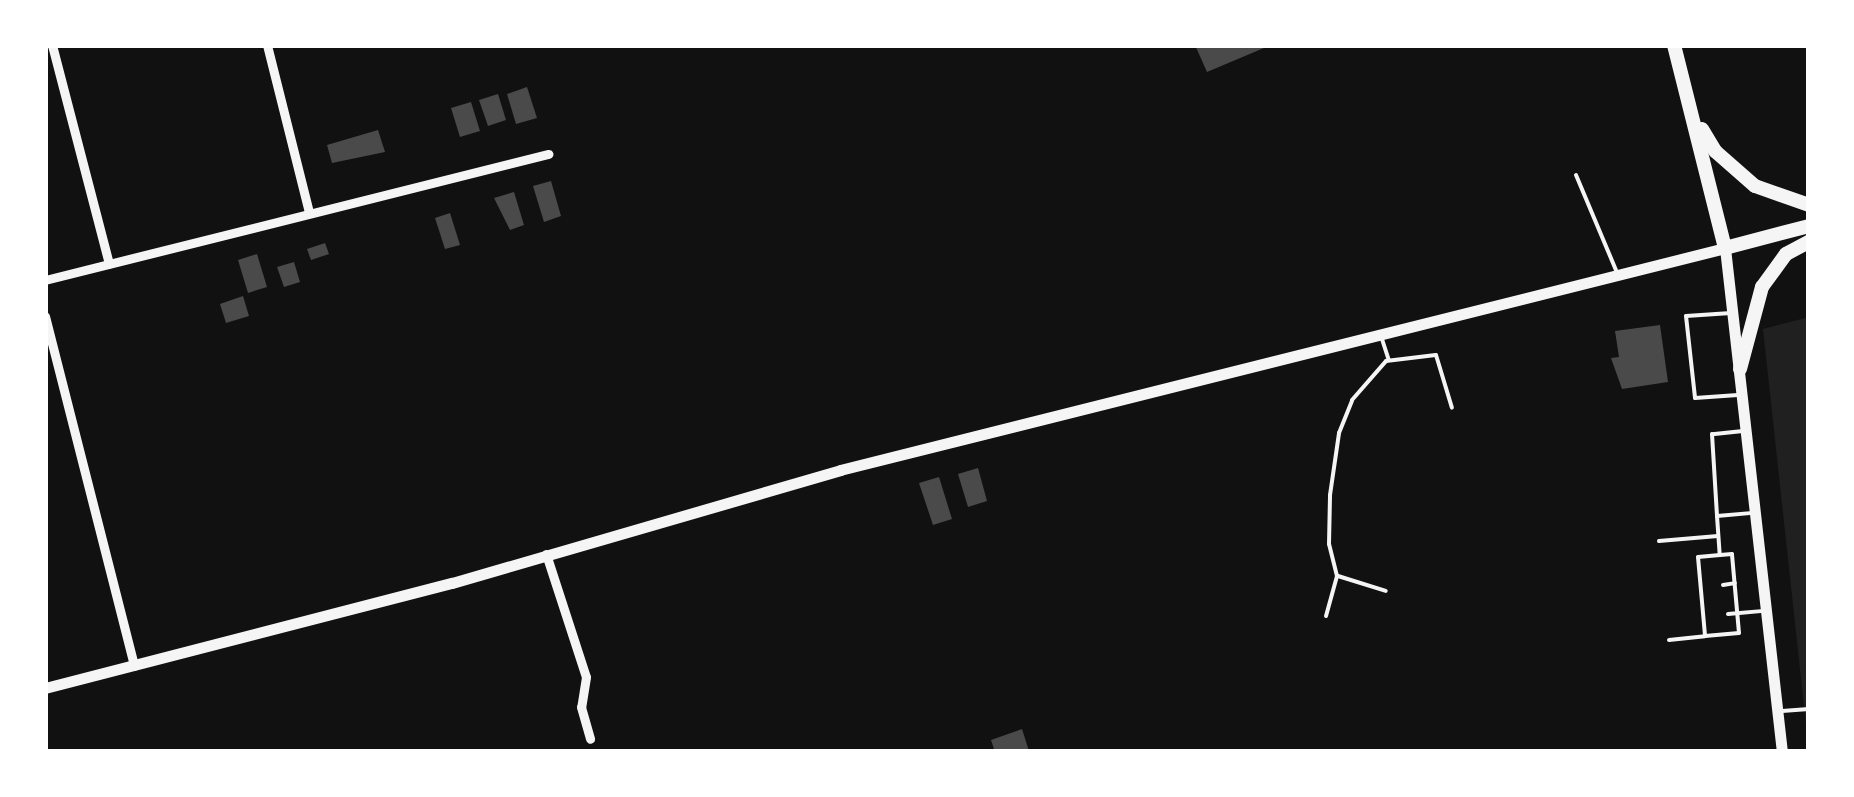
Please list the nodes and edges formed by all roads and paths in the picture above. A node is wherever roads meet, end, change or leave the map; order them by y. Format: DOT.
graph roads {
  1 [pos="52,45"];
  2 [pos="267,45"];
  3 [pos="1674,45"];
  4 [pos="1692,111"];
  5 [pos="548,154"];
  6 [pos="1576,175"];
  7 [pos="1809,206"];
  8 [pos="310,212"];
  9 [pos="1809,226"];
  10 [pos="1809,242"];
  11 [pos="1725,248"];
  12 [pos="110,264"];
  13 [pos="1617,274"];
  14 [pos="45,280"];
  15 [pos="1734,312"];
  16 [pos="45,316"];
  17 [pos="1381,334"];
  18 [pos="1389,360"];
  19 [pos="1740,368"];
  20 [pos="1743,394"];
  21 [pos="1452,408"];
  22 [pos="1747,431"];
  23 [pos="1757,512"];
  24 [pos="1717,516"];
  25 [pos="1718,536"];
  26 [pos="1659,541"];
  27 [pos="546,554"];
  28 [pos="1720,555"];
  29 [pos="1337,576"];
  30 [pos="1735,583"];
  31 [pos="1724,584"];
  32 [pos="1709,586"];
  33 [pos="1701,587"];
  34 [pos="1386,590"];
  35 [pos="1766,611"];
  36 [pos="1728,614"];
  37 [pos="1737,614"];
  38 [pos="1326,616"];
  39 [pos="1703,616"];
  40 [pos="1712,616"];
  41 [pos="1705,636"];
  42 [pos="1668,640"];
  43 [pos="134,666"];
  44 [pos="45,688"];
  45 [pos="1809,709"];
  46 [pos="1778,712"];
  47 [pos="590,739"];
  48 [pos="1782,752"];
  1 -- 12 [label="street"];
  2 -- 8 [label="street"];
  3 -- 4 [label="main road"];
  4 -- 7 [label="main road"];
  4 -- 11 [label="main road"];
  5 -- 8 [label="street"];
  6 -- 13 [label="lane"];
  8 -- 12 [label="street"];
  9 -- 11 [label="main road"];
  10 -- 19 [label="main road"];
  11 -- 13 [label="street"];
  11 -- 15 [label="street"];
  12 -- 14 [label="street"];
  13 -- 17 [label="street"];
  15 -- 19 [label="street"];
  15 -- 20 [label="lane"];
  16 -- 43 [label="street"];
  17 -- 18 [label="lane"];
  17 -- 27 [label="street"];
  18 -- 21 [label="lane"];
  18 -- 29 [label="lane"];
  19 -- 20 [label="street"];
  20 -- 22 [label="street"];
  22 -- 23 [label="street"];
  22 -- 24 [label="lane"];
  23 -- 24 [label="lane"];
  23 -- 35 [label="street"];
  24 -- 25 [label="lane"];
  25 -- 26 [label="lane"];
  25 -- 28 [label="lane"];
  27 -- 43 [label="street"];
  27 -- 47 [label="street"];
  28 -- 30 [label="lane"];
  28 -- 33 [label="lane"];
  29 -- 34 [label="lane"];
  29 -- 38 [label="lane"];
  30 -- 31 [label="lane"];
  30 -- 37 [label="lane"];
  32 -- 33 [label="lane"];
  33 -- 39 [label="lane"];
  35 -- 37 [label="lane"];
  35 -- 46 [label="street"];
  36 -- 37 [label="lane"];
  37 -- 41 [label="lane"];
  39 -- 40 [label="lane"];
  39 -- 41 [label="lane"];
  41 -- 42 [label="lane"];
  43 -- 44 [label="street"];
  45 -- 46 [label="lane"];
  46 -- 48 [label="street"];
}
